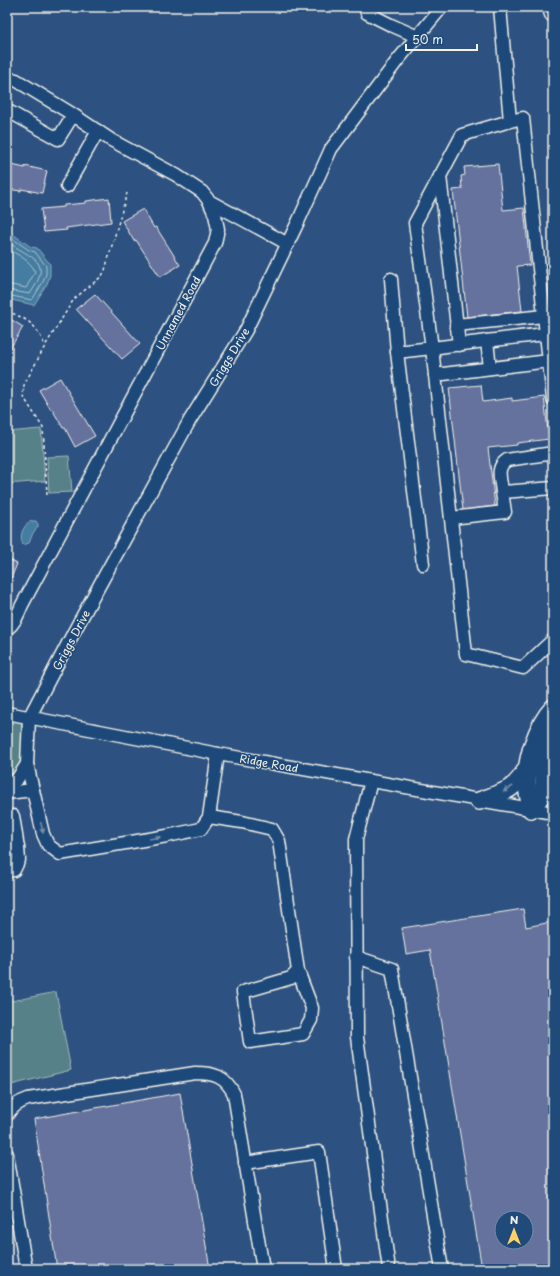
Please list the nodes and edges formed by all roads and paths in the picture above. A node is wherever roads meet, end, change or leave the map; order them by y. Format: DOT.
graph roads {
  1 [pos="365,7"];
  2 [pos="442,7"];
  3 [pos="500,7"];
  4 [pos="552,7"];
  5 [pos="553,13"];
  6 [pos="418,37"];
  7 [pos="7,79"];
  8 [pos="10,112"];
  9 [pos="73,115"];
  10 [pos="510,121"];
  11 [pos="98,131"];
  12 [pos="440,176"];
  13 [pos="67,186"];
  14 [pos="127,193"];
  15 [pos="209,201"];
  16 [pos="288,244"];
  17 [pos="390,279"];
  18 [pos="7,311"];
  19 [pos="544,316"];
  20 [pos="456,325"];
  21 [pos="549,333"];
  22 [pos="487,341"];
  23 [pos="459,345"];
  24 [pos="45,346"];
  25 [pos="432,348"];
  26 [pos="397,352"];
  27 [pos="549,361"];
  28 [pos="490,368"];
  29 [pos="435,375"];
  30 [pos="553,399"];
  31 [pos="553,453"];
  32 [pos="553,488"];
  33 [pos="502,492"];
  34 [pos="47,495"];
  35 [pos="451,518"];
  36 [pos="422,564"];
  37 [pos="7,629"];
  38 [pos="553,640"];
  39 [pos="553,708"];
  40 [pos="7,713"];
  41 [pos="29,718"];
  42 [pos="553,726"];
  43 [pos="218,754"];
  44 [pos="27,764"];
  45 [pos="528,766"];
  46 [pos="371,781"];
  47 [pos="549,787"];
  48 [pos="7,788"];
  49 [pos="33,790"];
  50 [pos="7,793"];
  51 [pos="479,801"];
  52 [pos="531,809"];
  53 [pos="553,813"];
  54 [pos="7,817"];
  55 [pos="209,817"];
  56 [pos="13,849"];
  57 [pos="7,871"];
  58 [pos="356,957"];
  59 [pos="298,971"];
  60 [pos="7,1115"];
  61 [pos="7,1154"];
  62 [pos="245,1163"];
  63 [pos="26,1269"];
  64 [pos="263,1269"];
  65 [pos="336,1269"];
  66 [pos="389,1269"];
  67 [pos="442,1269"];
  1 -- 6 [label="street"];
  2 -- 6 [label="street, Griggs Drive"];
  3 -- 10 [label="street"];
  4 -- 5 [label="highway"];
  6 -- 16 [label="street, Griggs Drive"];
  7 -- 9 [label="street, Unnamed Road"];
  8 -- 9 [label="street"];
  9 -- 11 [label="street, Unnamed Road"];
  10 -- 12 [label="street"];
  10 -- 19 [label="street"];
  11 -- 13 [label="street"];
  11 -- 15 [label="street, Unnamed Road"];
  12 -- 20 [label="street"];
  12 -- 25 [label="street"];
  14 -- 24 [label="path"];
  15 -- 16 [label="street"];
  15 -- 37 [label="street, Unnamed Road"];
  16 -- 41 [label="street, Griggs Drive"];
  17 -- 26 [label="street"];
  18 -- 24 [label="path"];
  19 -- 20 [label="street"];
  19 -- 21 [label="street"];
  20 -- 23 [label="street"];
  21 -- 22 [label="street"];
  21 -- 27 [label="street"];
  22 -- 23 [label="street"];
  22 -- 28 [label="street"];
  23 -- 25 [label="street"];
  24 -- 34 [label="path"];
  25 -- 26 [label="street"];
  25 -- 29 [label="street"];
  26 -- 36 [label="street"];
  27 -- 28 [label="street"];
  27 -- 30 [label="street"];
  28 -- 29 [label="street"];
  29 -- 35 [label="street"];
  31 -- 33 [label="street"];
  32 -- 33 [label="street"];
  33 -- 35 [label="street"];
  35 -- 38 [label="street"];
  39 -- 45 [label="highway"];
  40 -- 41 [label="street, Ridge Road"];
  41 -- 43 [label="street, Ridge Road"];
  41 -- 44 [label="street"];
  42 -- 47 [label="highway"];
  43 -- 46 [label="street, Ridge Road"];
  43 -- 55 [label="street"];
  44 -- 48 [label="street"];
  44 -- 49 [label="street"];
  45 -- 51 [label="highway, one-way"];
  45 -- 52 [label="highway"];
  46 -- 51 [label="street, Ridge Road"];
  46 -- 58 [label="street"];
  47 -- 52 [label="highway"];
  49 -- 50 [label="street"];
  49 -- 55 [label="street, one-way"];
  51 -- 52 [label="street, Ridge Road"];
  52 -- 53 [label="street, Ridge Road"];
  54 -- 56 [label="street"];
  55 -- 59 [label="street"];
  56 -- 57 [label="street"];
  58 -- 66 [label="street"];
  58 -- 67 [label="street"];
  59 -- 59 [label="street"];
  60 -- 62 [label="street"];
  61 -- 63 [label="street"];
  62 -- 64 [label="street"];
  62 -- 65 [label="street"];
}
